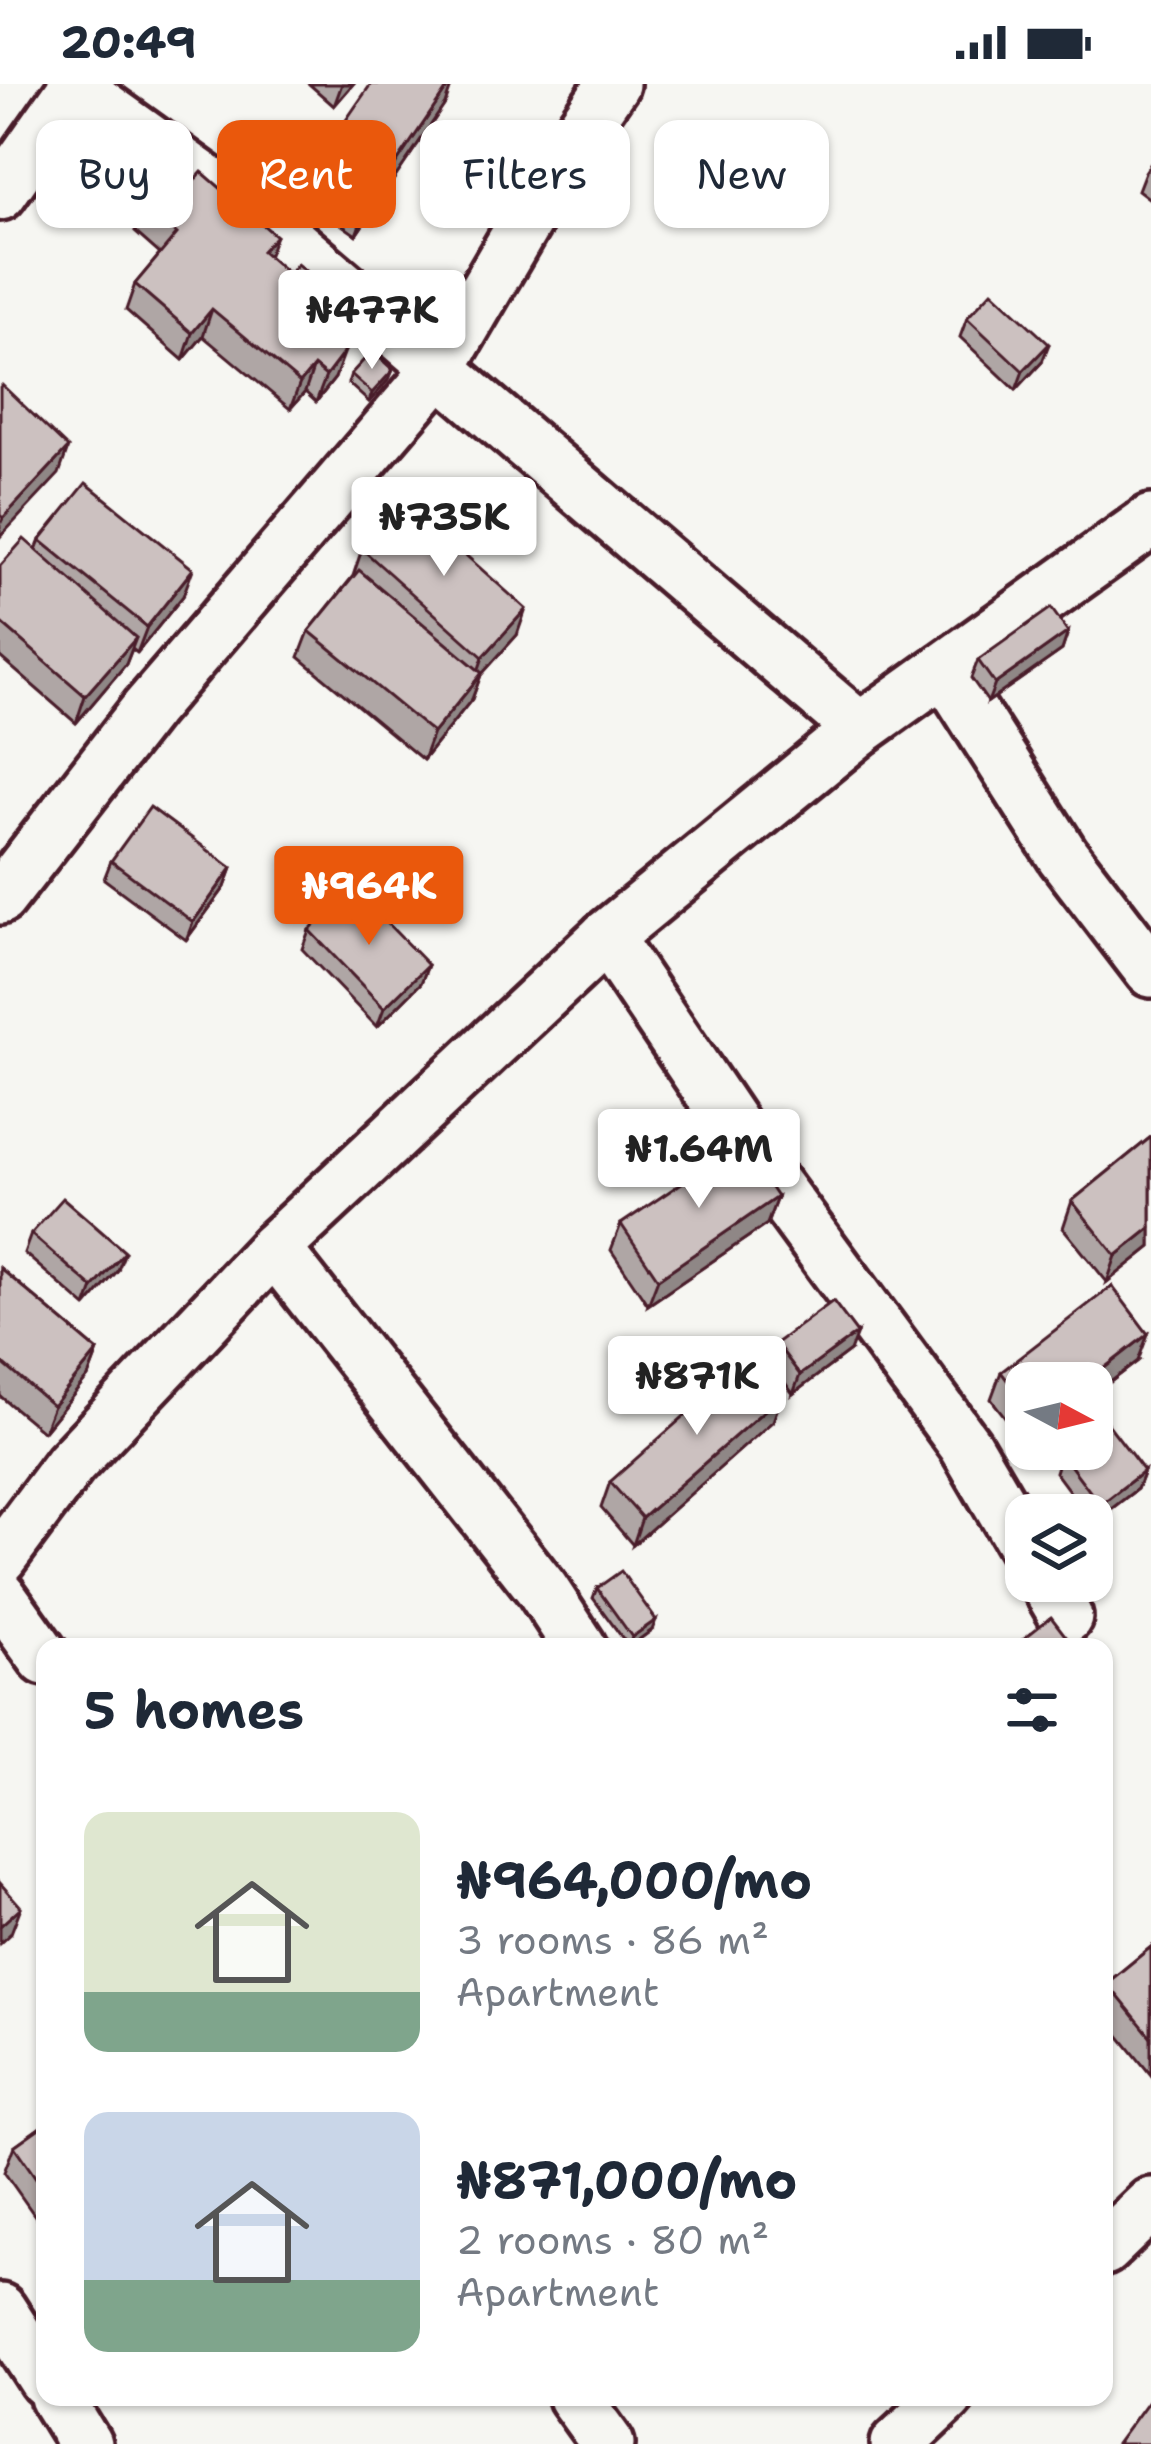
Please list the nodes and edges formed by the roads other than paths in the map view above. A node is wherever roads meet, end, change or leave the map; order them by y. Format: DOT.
graph roads {
  1 [pos="613,84"];
  2 [pos="76,85"];
  3 [pos="0,194"];
  4 [pos="439,369"];
  5 [pos="1151,521"];
  6 [pos="944,669"];
  7 [pos="860,729"];
  8 [pos="0,898"];
  9 [pos="606,938"];
  10 [pos="1151,971"];
  11 [pos="274,1248"];
  12 [pos="1005,1513"];
  13 [pos="0,1558"];
  14 [pos="0,1596"];
  15 [pos="574,1638"];
  16 [pos="36,1646"];
  17 [pos="1151,2204"];
  18 [pos="1113,2240"];
  19 [pos="0,2310"];
  20 [pos="36,2366"];
  21 [pos="62,2406"];
  22 [pos="581,2406"];
  23 [pos="937,2406"];
  24 [pos="86,2444"];
  25 [pos="608,2444"];
  26 [pos="897,2444"];
  1 -- 4 [label="street"];
  2 -- 3 [label="street"];
  2 -- 4 [label="street"];
  4 -- 7 [label="street"];
  4 -- 8 [label="street"];
  5 -- 6 [label="street"];
  6 -- 7 [label="street"];
  6 -- 10 [label="street"];
  7 -- 9 [label="street"];
  9 -- 11 [label="street"];
  9 -- 12 [label="street"];
  11 -- 13 [label="street"];
  11 -- 15 [label="street"];
  14 -- 16 [label="street"];
  17 -- 18 [label="street"];
  19 -- 20 [label="street"];
  21 -- 24 [label="street"];
  22 -- 25 [label="street"];
  23 -- 26 [label="street"];
}
